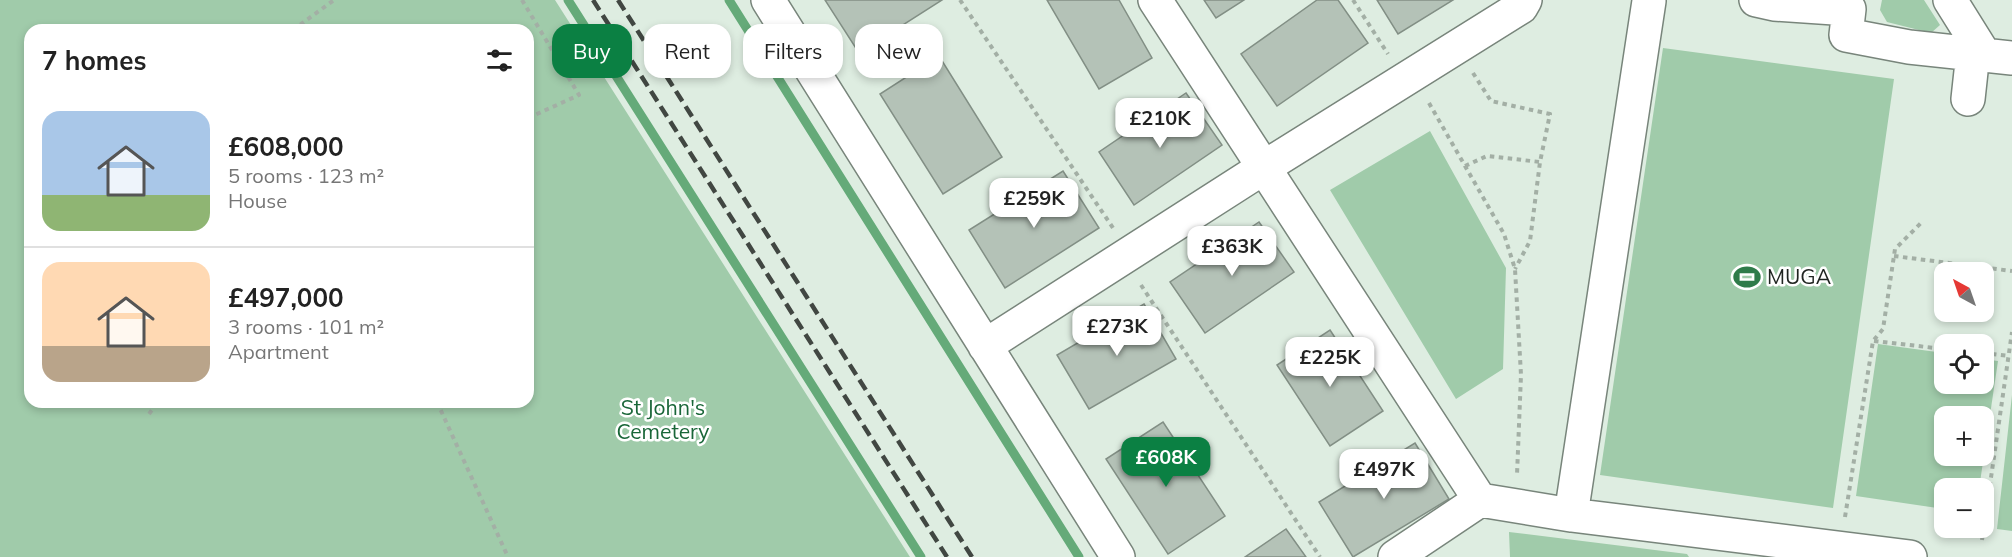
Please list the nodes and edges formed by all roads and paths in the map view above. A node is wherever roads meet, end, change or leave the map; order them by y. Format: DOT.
graph roads {
  1 [pos="334,0"];
  2 [pos="522,0"];
  3 [pos="768,0"];
  4 [pos="960,0"];
  5 [pos="1155,0"];
  6 [pos="1353,0"];
  7 [pos="1525,0"];
  8 [pos="1649,0"];
  9 [pos="1756,0"];
  10 [pos="1950,0"];
  11 [pos="300,24"];
  12 [pos="1455,48"];
  13 [pos="1990,56"];
  14 [pos="1409,77"];
  15 [pos="1968,99"];
  16 [pos="534,115"];
  17 [pos="1540,162"];
  18 [pos="1465,166"];
  19 [pos="1263,168"];
  20 [pos="1921,223"];
  21 [pos="1126,256"];
  22 [pos="1893,256"];
  23 [pos="1515,269"];
  24 [pos="2012,271"];
  25 [pos="2012,332"];
  26 [pos="1873,341"];
  27 [pos="986,346"];
  28 [pos="1934,348"];
  29 [pos="1994,354"];
  30 [pos="2009,356"];
  31 [pos="154,408"];
  32 [pos="440,408"];
  33 [pos="149,414"];
  34 [pos="1480,500"];
  35 [pos="1515,506"];
  36 [pos="1571,515"];
  37 [pos="1844,520"];
  38 [pos="1983,540"];
  39 [pos="1761,551"];
  40 [pos="1402,555"];
  41 [pos="508,557"];
  42 [pos="1118,557"];
  43 [pos="1320,557"];
  44 [pos="1910,557"];
  1 -- 11 [label="path"];
  2 -- 16 [label="path"];
  3 -- 27 [label="lane"];
  4 -- 21 [label="path"];
  5 -- 19 [label="lane"];
  6 -- 14 [label="path"];
  7 -- 12 [label="lane"];
  8 -- 36 [label="lane"];
  9 -- 13 [label="lane"];
  10 -- 13 [label="lane"];
  12 -- 14 [label="lane"];
  12 -- 17 [label="path"];
  13 -- 15 [label="lane"];
  14 -- 18 [label="path"];
  14 -- 19 [label="lane"];
  17 -- 18 [label="path"];
  17 -- 23 [label="path"];
  18 -- 23 [label="path"];
  19 -- 21 [label="lane"];
  19 -- 34 [label="lane"];
  20 -- 22 [label="path"];
  21 -- 27 [label="lane"];
  21 -- 43 [label="path"];
  22 -- 24 [label="path"];
  22 -- 26 [label="path"];
  23 -- 35 [label="path"];
  25 -- 30 [label="path"];
  26 -- 28 [label="path"];
  26 -- 37 [label="path"];
  27 -- 42 [label="lane"];
  29 -- 30 [label="path"];
  30 -- 38 [label="path"];
  31 -- 33 [label="path"];
  32 -- 41 [label="path"];
  34 -- 35 [label="lane"];
  34 -- 40 [label="lane"];
  35 -- 36 [label="lane"];
  36 -- 39 [label="lane"];
  39 -- 44 [label="lane"];
}
